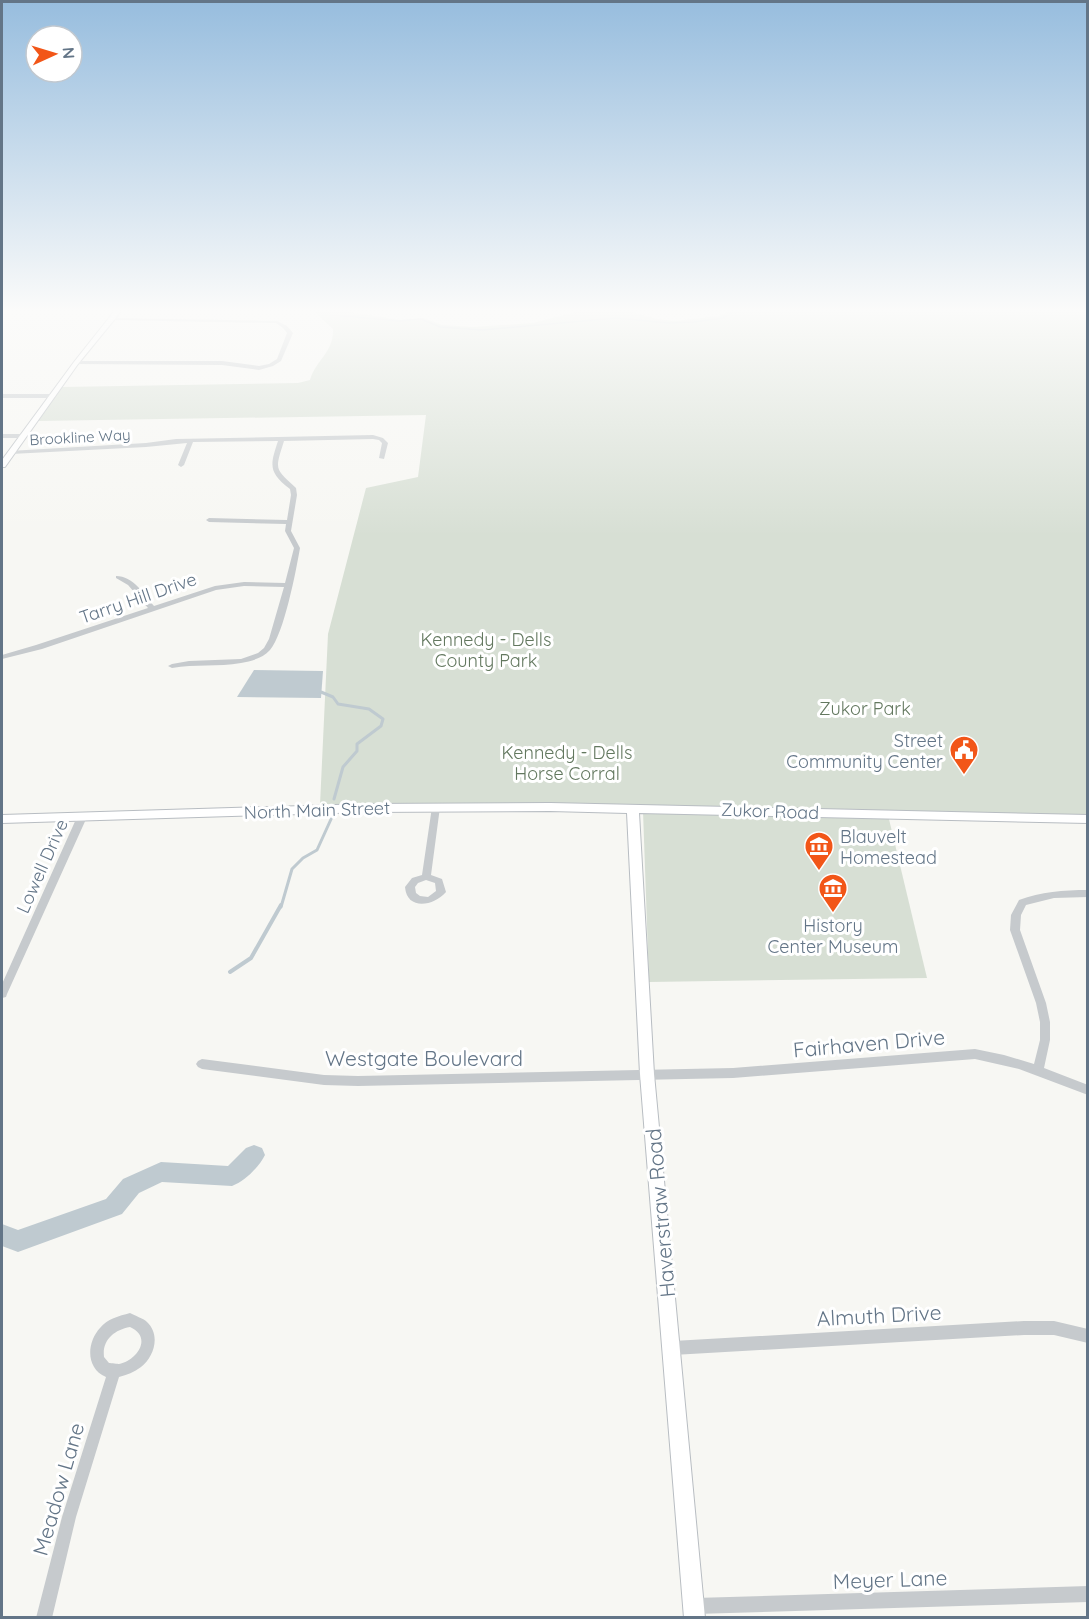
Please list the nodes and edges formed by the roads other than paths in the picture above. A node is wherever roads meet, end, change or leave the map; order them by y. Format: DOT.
graph roads {
  1 [pos="61,385"];
  2 [pos="2,396"];
  3 [pos="53,396"];
  4 [pos="2,436"];
  5 [pos="24,436"];
  6 [pos="282,438"];
  7 [pos="191,441"];
  8 [pos="11,452"];
  9 [pos="382,458"];
  10 [pos="2,465"];
  11 [pos="181,465"];
  12 [pos="209,520"];
  13 [pos="288,522"];
  14 [pos="118,577"];
  15 [pos="287,585"];
  16 [pos="153,609"];
  17 [pos="2,657"];
  18 [pos="172,666"];
  19 [pos="436,807"];
  20 [pos="589,807"];
  21 [pos="633,808"];
  22 [pos="82,817"];
  23 [pos="2,819"];
  24 [pos="1088,819"];
  25 [pos="633,839"];
  26 [pos="426,877"];
  27 [pos="1088,893"];
  28 [pos="2,994"];
  29 [pos="202,1064"];
  30 [pos="1038,1070"];
  31 [pos="647,1074"];
  32 [pos="1088,1090"];
  33 [pos="1088,1336"];
  34 [pos="673,1348"];
  35 [pos="114,1372"];
  36 [pos="1088,1594"];
  37 [pos="695,1612"];
  38 [pos="44,1617"];
  1 -- 3 [label="street"];
  2 -- 3 [label="street"];
  3 -- 5 [label="street"];
  4 -- 5 [label="street"];
  5 -- 8 [label="street"];
  6 -- 7 [label="street, Brookline Way"];
  6 -- 9 [label="street, Brookline Way"];
  6 -- 13 [label="street"];
  7 -- 8 [label="street, Brookline Way"];
  7 -- 11 [label="street"];
  8 -- 10 [label="street"];
  12 -- 13 [label="street"];
  13 -- 15 [label="street"];
  14 -- 16 [label="street"];
  15 -- 16 [label="street, Tarry Hill Drive"];
  15 -- 18 [label="street"];
  16 -- 17 [label="street, Tarry Hill Drive"];
  19 -- 20 [label="street, North Main Street"];
  19 -- 22 [label="street, North Main Street"];
  19 -- 26 [label="street"];
  20 -- 21 [label="street, North Main Street"];
  20 -- 25 [label="street"];
  21 -- 24 [label="street, Zukor Road"];
  21 -- 25 [label="street, Haverstraw Road"];
  22 -- 23 [label="street, North Main Street"];
  22 -- 28 [label="street, Lowell Drive"];
  25 -- 31 [label="street, Haverstraw Road"];
  27 -- 30 [label="street"];
  29 -- 31 [label="street, Westgate Boulevard"];
  30 -- 31 [label="street, Fairhaven Drive"];
  30 -- 32 [label="street, Fairhaven Drive"];
  31 -- 34 [label="street, Haverstraw Road"];
  33 -- 34 [label="street, Almuth Drive"];
  34 -- 37 [label="street, Haverstraw Road"];
  35 -- 38 [label="street, Meadow Lane"];
  36 -- 37 [label="street, Meyer Lane"];
}
